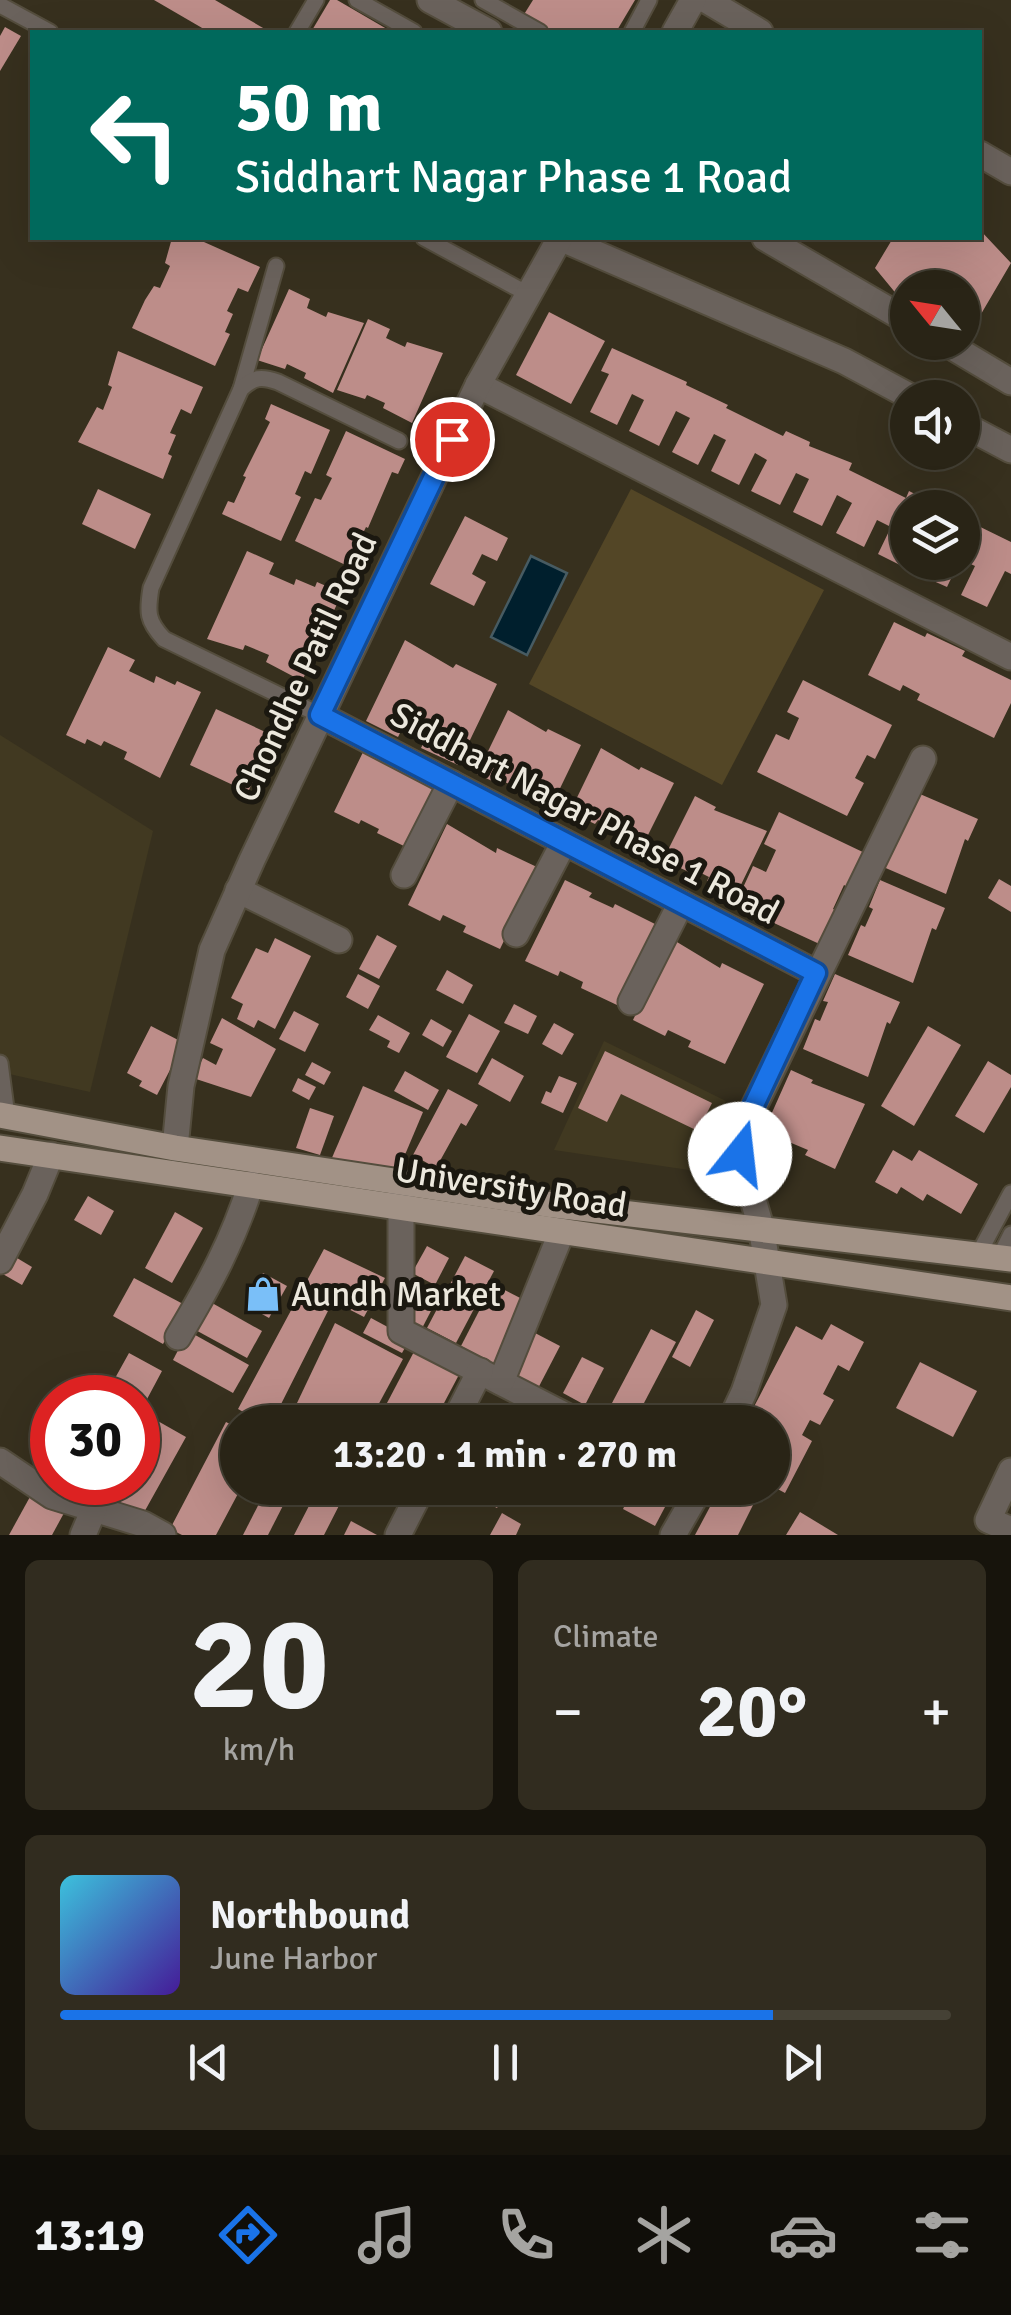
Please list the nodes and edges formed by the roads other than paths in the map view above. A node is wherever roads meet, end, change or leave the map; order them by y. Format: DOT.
graph roads {
  1 [pos="316,0"];
  2 [pos="358,0"];
  3 [pos="430,0"];
  4 [pos="482,0"];
  5 [pos="649,0"];
  6 [pos="693,0"];
  7 [pos="706,0"];
  8 [pos="0,6"];
  9 [pos="46,30"];
  10 [pos="298,30"];
  11 [pos="410,30"];
  12 [pos="485,30"];
  13 [pos="536,30"];
  14 [pos="633,30"];
  15 [pos="677,30"];
  16 [pos="751,30"];
  17 [pos="982,155"];
  18 [pos="1011,172"];
  19 [pos="428,240"];
  20 [pos="559,240"];
  21 [pos="565,240"];
  22 [pos="768,240"];
  23 [pos="276,266"];
  24 [pos="528,294"];
  25 [pos="890,311"];
  26 [pos="974,360"];
  27 [pos="1011,382"];
  28 [pos="478,385"];
  29 [pos="890,386"];
  30 [pos="241,389"];
  31 [pos="980,434"];
  32 [pos="399,441"];
  33 [pos="1011,450"];
  34 [pos="1011,657"];
  35 [pos="320,715"];
  36 [pos="922,759"];
  37 [pos="452,783"];
  38 [pos="564,842"];
  39 [pos="404,875"];
  40 [pos="238,890"];
  41 [pos="682,903"];
  42 [pos="516,934"];
  43 [pos="339,940"];
  44 [pos="816,973"];
  45 [pos="631,1002"];
  46 [pos="0,1063"];
  47 [pos="3,1115"];
  48 [pos="0,1148"];
  49 [pos="175,1148"];
  50 [pos="51,1155"];
  51 [pos="251,1184"];
  52 [pos="1011,1192"];
  53 [pos="400,1194"];
  54 [pos="760,1227"];
  55 [pos="562,1231"];
  56 [pos="1011,1234"];
  57 [pos="996,1257"];
  58 [pos="0,1261"];
  59 [pos="768,1263"];
  60 [pos="1011,1298"];
  61 [pos="178,1336"];
  62 [pos="490,1377"];
  63 [pos="468,1405"];
  64 [pos="545,1405"];
  65 [pos="737,1405"];
  66 [pos="0,1461"];
  67 [pos="1011,1471"];
  68 [pos="413,1505"];
  69 [pos="690,1505"];
  70 [pos="94,1509"];
  71 [pos="1011,1530"];
  72 [pos="83,1535"];
  73 [pos="164,1535"];
  74 [pos="398,1535"];
  75 [pos="673,1535"];
  1 -- 10 [label="lane"];
  2 -- 11 [label="lane"];
  3 -- 12 [label="street"];
  4 -- 13 [label="lane"];
  5 -- 14 [label="lane"];
  6 -- 15 [label="street"];
  7 -- 16 [label="street"];
  8 -- 9 [label="lane"];
  17 -- 18 [label="street"];
  19 -- 24 [label="lane"];
  20 -- 24 [label="street, Chondhe Patil Road"];
  21 -- 29 [label="street"];
  22 -- 25 [label="street"];
  23 -- 30 [label="lane"];
  24 -- 28 [label="street, Chondhe Patil Road"];
  26 -- 27 [label="street"];
  28 -- 34 [label="street"];
  28 -- 35 [label="street, Chondhe Patil Road"];
  30 -- 32 [label="lane"];
  30 -- 35 [label="lane"];
  31 -- 33 [label="street"];
  35 -- 37 [label="street, Siddhart Nagar Phase 1 Road"];
  35 -- 40 [label="street, Chondhe Patil Road"];
  36 -- 44 [label="street"];
  37 -- 38 [label="street, Siddhart Nagar Phase 1 Road"];
  37 -- 39 [label="street"];
  38 -- 41 [label="street, Siddhart Nagar Phase 1 Road"];
  38 -- 42 [label="street"];
  40 -- 43 [label="street"];
  40 -- 49 [label="street, Chondhe Patil Road"];
  41 -- 44 [label="street, Siddhart Nagar Phase 1 Road"];
  41 -- 45 [label="street"];
  44 -- 54 [label="street"];
  46 -- 47 [label="lane"];
  47 -- 49 [label="main road, University Road"];
  48 -- 50 [label="main road, University Road"];
  49 -- 53 [label="main road, University Road"];
  50 -- 51 [label="main road, University Road"];
  50 -- 58 [label="street"];
  51 -- 53 [label="main road, University Road"];
  51 -- 61 [label="street"];
  52 -- 57 [label="lane"];
  53 -- 54 [label="main road, University Road"];
  53 -- 55 [label="main road, University Road"];
  53 -- 62 [label="street"];
  54 -- 57 [label="main road, University Road"];
  54 -- 59 [label="street"];
  55 -- 59 [label="main road, University Road"];
  55 -- 62 [label="street"];
  56 -- 57 [label="lane"];
  59 -- 60 [label="main road, University Road"];
  59 -- 65 [label="street"];
  62 -- 63 [label="street"];
  62 -- 64 [label="street"];
  66 -- 70 [label="street"];
  67 -- 71 [label="street"];
  68 -- 74 [label="street"];
  69 -- 75 [label="street"];
  70 -- 72 [label="street"];
  70 -- 73 [label="street"];
}
